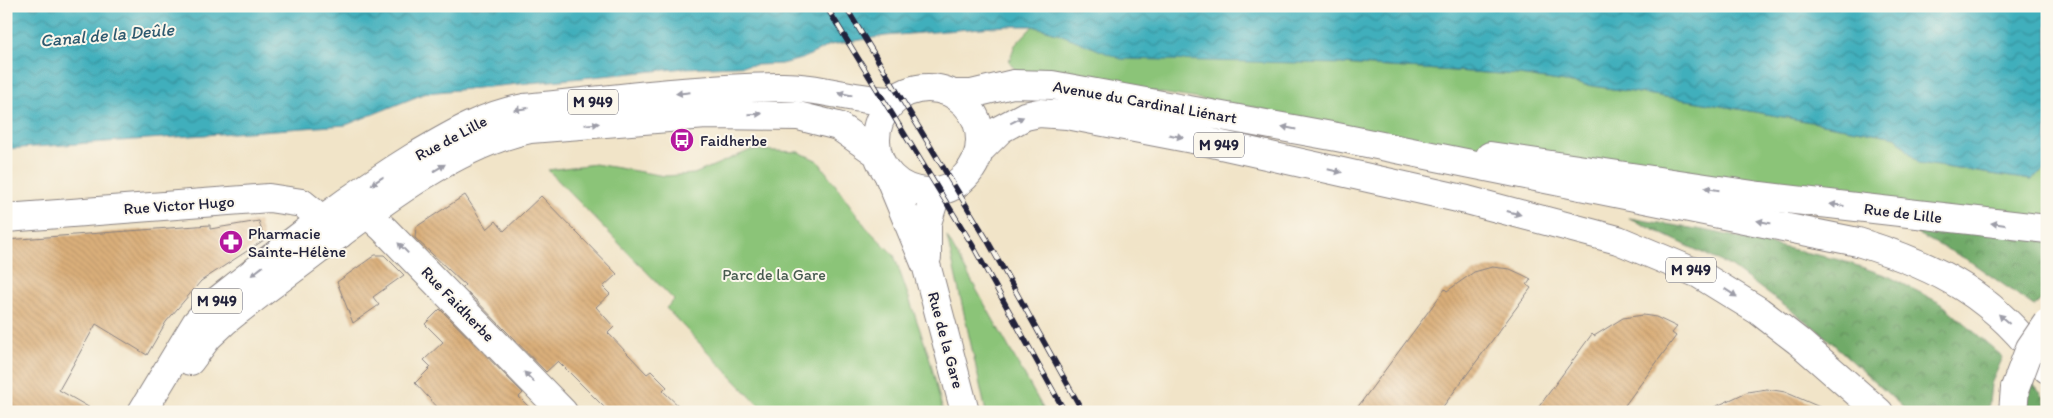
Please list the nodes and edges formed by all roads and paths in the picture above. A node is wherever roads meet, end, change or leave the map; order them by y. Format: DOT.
graph roads {
  1 [pos="953,94"];
  2 [pos="893,101"];
  3 [pos="1337,137"];
  4 [pos="980,150"];
  5 [pos="883,164"];
  6 [pos="937,191"];
  7 [pos="360,206"];
  8 [pos="6,218"];
  9 [pos="332,227"];
  10 [pos="2047,229"];
  11 [pos="927,268"];
  12 [pos="2047,323"];
  13 [pos="2047,369"];
  14 [pos="2014,400"];
  15 [pos="142,412"];
  16 [pos="159,412"];
  17 [pos="563,412"];
  18 [pos="965,412"];
  19 [pos="1879,412"];
  1 -- 2 [label="main road"];
  3 -- 1 [label="main road, Avenue du Cardinal Liénart / M 949, one-way"];
  1 -- 4 [label="main road"];
  2 -- 5 [label="main road"];
  2 -- 7 [label="main road, Rue de Lille / M 949, one-way"];
  10 -- 3 [label="main road, Rue de Lille, one-way"];
  13 -- 3 [label="main road, one-way"];
  4 -- 6 [label="main road"];
  4 -- 19 [label="main road, M 949, one-way"];
  5 -- 6 [label="main road"];
  7 -- 5 [label="main road, Rue de Lille / M 949, one-way"];
  5 -- 11 [label="main road, Rue de la Gare"];
  6 -- 11 [label="main road, Rue de la Gare"];
  7 -- 9 [label="main road, Rue de Lille / M 949"];
  17 -- 7 [label="main road, Rue Faidherbe, one-way"];
  8 -- 9 [label="main road, Rue Victor Hugo"];
  9 -- 15 [label="main road, Rue de Lille / M 949, one-way"];
  9 -- 16 [label="main road, Rue de Lille / M 949"];
  11 -- 18 [label="main road, Rue de la Gare"];
  12 -- 14 [label="main road, bridge"];
}
